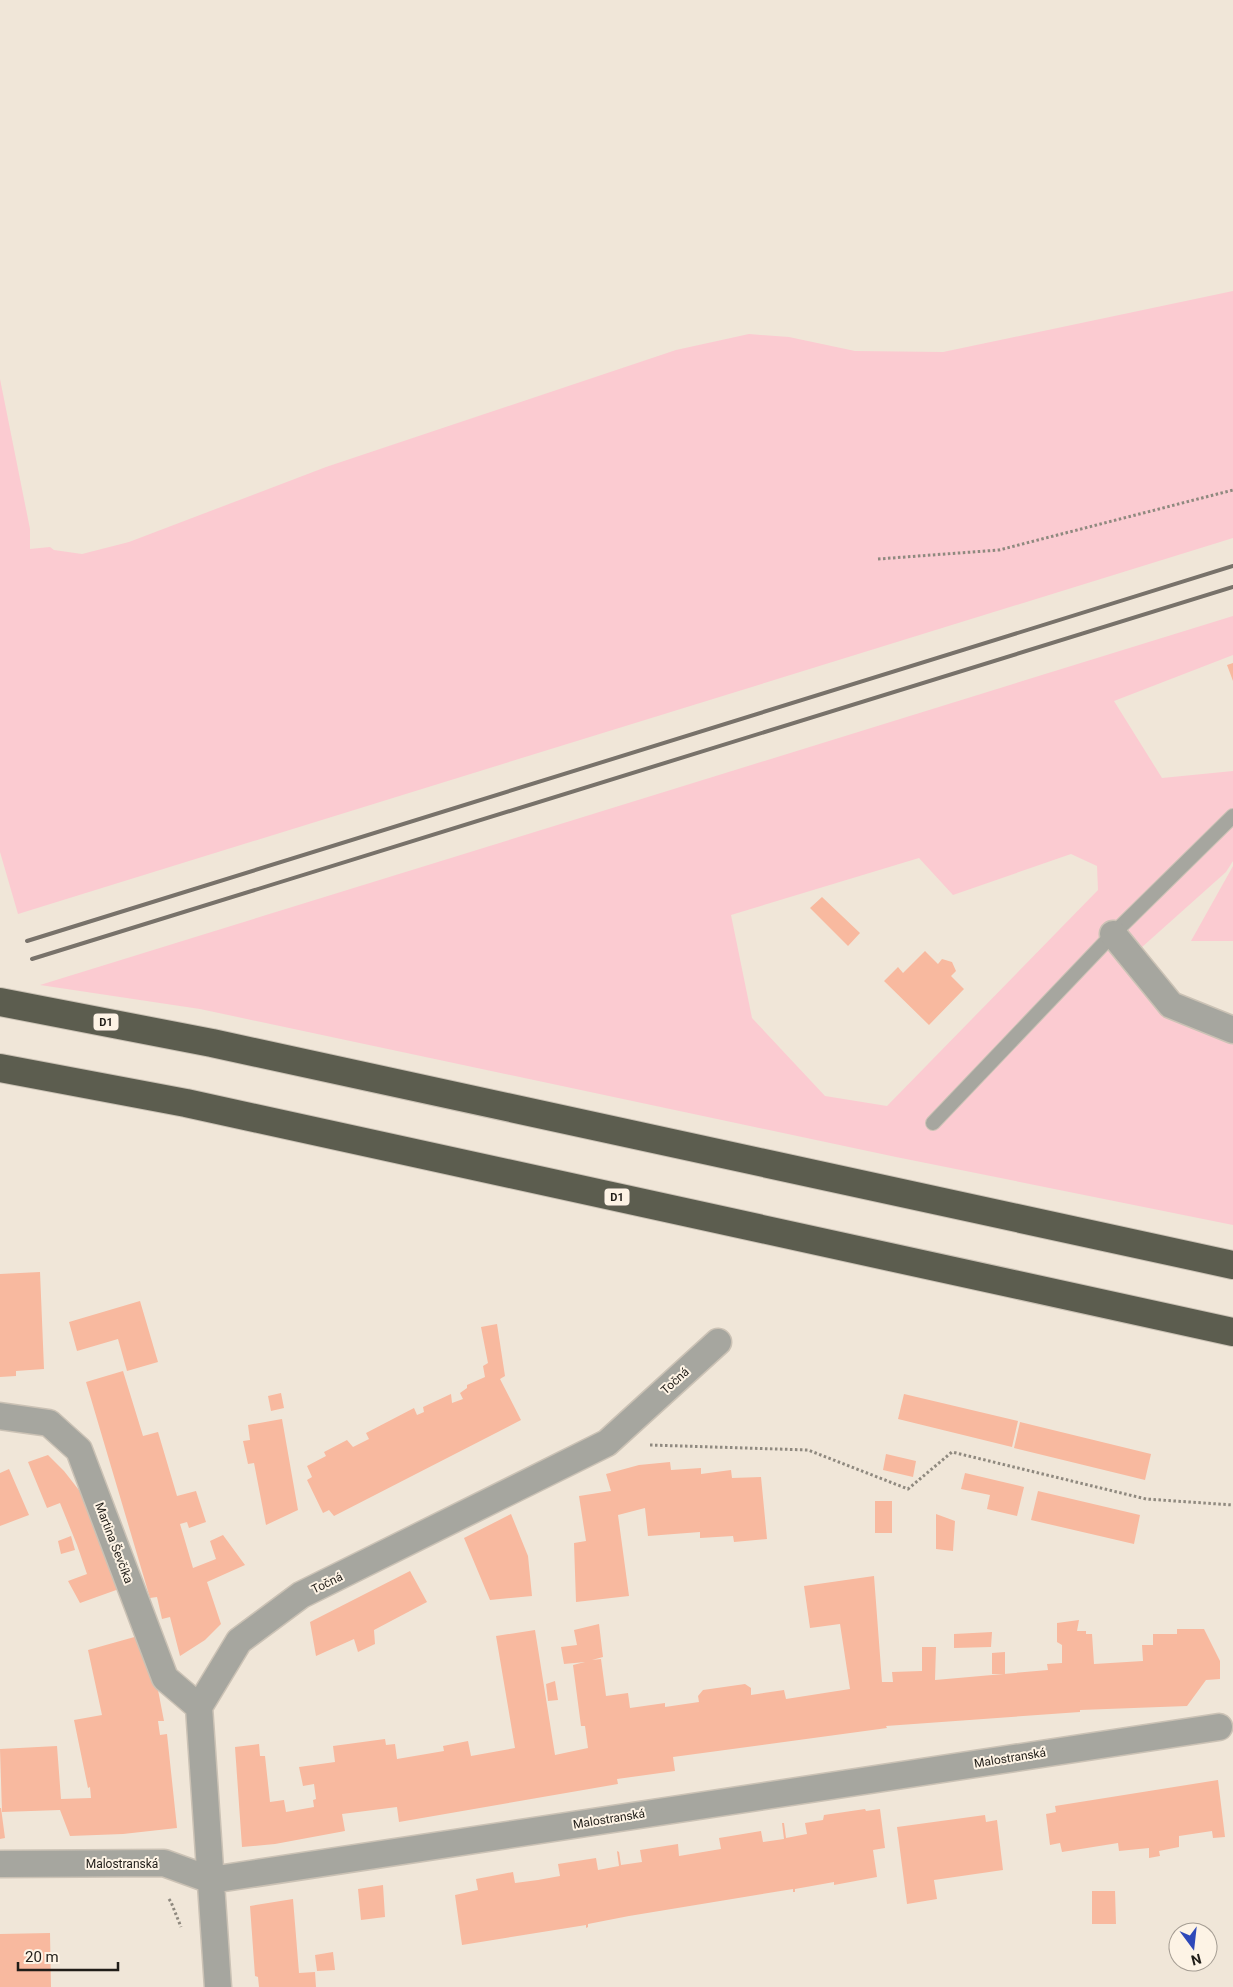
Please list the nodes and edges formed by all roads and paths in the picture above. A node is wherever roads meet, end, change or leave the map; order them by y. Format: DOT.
graph roads {
  1 [pos="1233,490"];
  2 [pos="878,559"];
  3 [pos="1233,816"];
  4 [pos="1113,934"];
  5 [pos="0,1002"];
  6 [pos="1233,1030"];
  7 [pos="0,1068"];
  8 [pos="933,1123"];
  9 [pos="1233,1265"];
  10 [pos="1233,1332"];
  11 [pos="718,1342"];
  12 [pos="0,1416"];
  13 [pos="607,1443"];
  14 [pos="1233,1505"];
  15 [pos="199,1707"];
  16 [pos="1219,1727"];
  17 [pos="0,1864"];
  18 [pos="210,1880"];
  19 [pos="166,1896"];
  20 [pos="182,1933"];
  21 [pos="218,1987"];
  1 -- 2 [label="path"];
  3 -- 4 [label="lane"];
  4 -- 6 [label="street"];
  4 -- 8 [label="lane"];
  5 -- 9 [label="highway, D1"];
  7 -- 10 [label="highway, D1"];
  11 -- 13 [label="street, Točná"];
  12 -- 15 [label="street, Martina Ševčíka"];
  13 -- 14 [label="path"];
  13 -- 15 [label="street, Točná"];
  15 -- 18 [label="street"];
  16 -- 18 [label="street, Malostranská"];
  17 -- 18 [label="street, Malostranská"];
  18 -- 21 [label="street"];
  19 -- 20 [label="path"];
}
